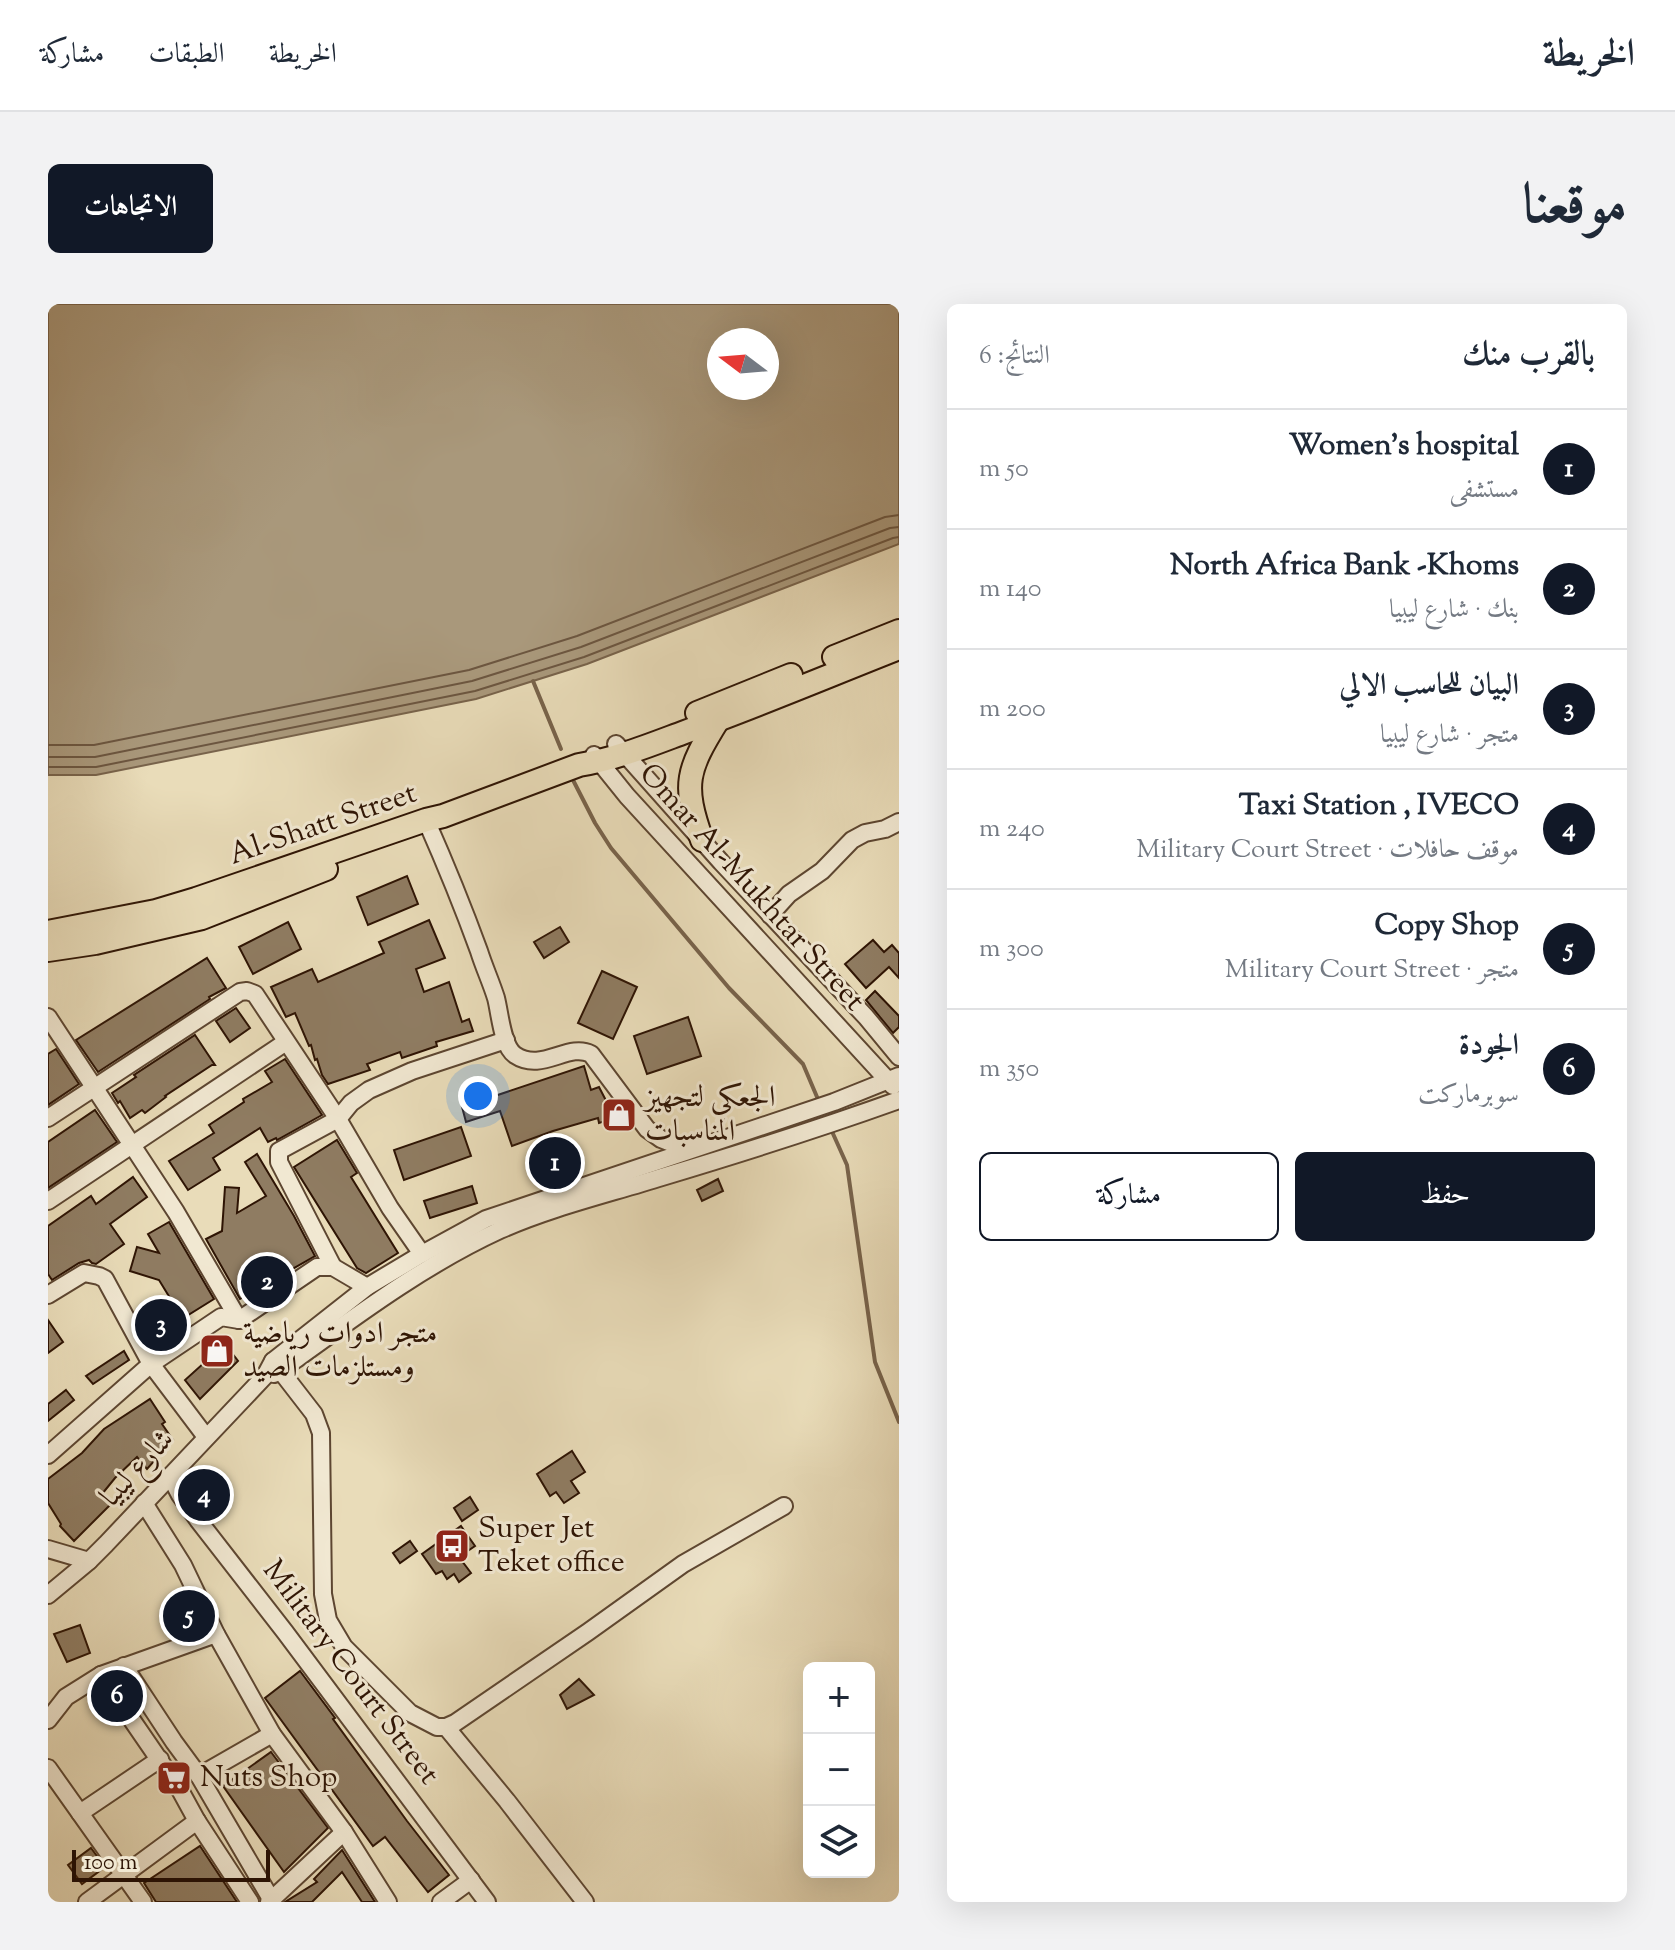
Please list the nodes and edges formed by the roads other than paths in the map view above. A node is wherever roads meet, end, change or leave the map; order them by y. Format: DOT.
graph roads {
  1 [pos="899,631"];
  2 [pos="899,648"];
  3 [pos="718,720"];
  4 [pos="620,749"];
  5 [pos="591,760"];
  6 [pos="433,821"];
  7 [pos="899,822"];
  8 [pos="702,840"];
  9 [pos="770,915"];
  10 [pos="48,932"];
  11 [pos="93,934"];
  12 [pos="48,950"];
  13 [pos="48,1017"];
  14 [pos="506,1040"];
  15 [pos="286,1042"];
  16 [pos="899,1057"];
  17 [pos="894,1078"];
  18 [pos="94,1088"];
  19 [pos="899,1097"];
  20 [pos="48,1118"];
  21 [pos="338,1119"];
  22 [pos="133,1144"];
  23 [pos="689,1150"];
  24 [pos="48,1201"];
  25 [pos="422,1254"];
  26 [pos="333,1267"];
  27 [pos="367,1287"];
  28 [pos="48,1295"];
  29 [pos="239,1320"];
  30 [pos="151,1364"];
  31 [pos="273,1370"];
  32 [pos="206,1437"];
  33 [pos="48,1455"];
  34 [pos="170,1476"];
  35 [pos="144,1503"];
  36 [pos="784,1506"];
  37 [pos="48,1549"];
  38 [pos="89,1561"];
  39 [pos="51,1587"];
  40 [pos="216,1634"];
  41 [pos="124,1666"];
  42 [pos="101,1675"];
  43 [pos="48,1720"];
  44 [pos="446,1727"];
  45 [pos="272,1734"];
  46 [pos="160,1759"];
  47 [pos="48,1768"];
  48 [pos="199,1776"];
  49 [pos="80,1813"];
  50 [pos="197,1821"];
  51 [pos="344,1832"];
  52 [pos="125,1875"];
  53 [pos="471,1880"];
  54 [pos="270,1901"];
  55 [pos="87,1902"];
  56 [pos="143,1902"];
  57 [pos="250,1902"];
  58 [pos="388,1902"];
  59 [pos="441,1902"];
  60 [pos="487,1902"];
  61 [pos="585,1902"];
  1 -- 4 [label="main road"];
  2 -- 3 [label="main road"];
  3 -- 4 [label="main road"];
  3 -- 8 [label="main road"];
  4 -- 5 [label="main road"];
  4 -- 8 [label="street, Omar Al-Mukhtar Street"];
  5 -- 6 [label="main road, Al-Shatt Street"];
  5 -- 17 [label="street, Omar Al-Mukhtar Street"];
  6 -- 11 [label="main road, Al-Shatt Street"];
  6 -- 14 [label="street"];
  7 -- 9 [label="street"];
  8 -- 9 [label="street, Omar Al-Mukhtar Street"];
  9 -- 16 [label="street, Omar Al-Mukhtar Street"];
  10 -- 11 [label="main road, Al-Shatt Street"];
  11 -- 12 [label="main road, Al-Shatt Street"];
  13 -- 18 [label="street"];
  14 -- 21 [label="street"];
  14 -- 23 [label="street"];
  15 -- 18 [label="street"];
  15 -- 21 [label="street"];
  15 -- 22 [label="street"];
  17 -- 19 [label="street, Omar Al-Mukhtar Street"];
  17 -- 23 [label="street"];
  18 -- 20 [label="street"];
  18 -- 22 [label="street"];
  19 -- 31 [label="street"];
  21 -- 25 [label="street"];
  21 -- 26 [label="street"];
  22 -- 24 [label="street"];
  22 -- 29 [label="street"];
  23 -- 25 [label="street"];
  25 -- 27 [label="street"];
  26 -- 27 [label="street"];
  26 -- 29 [label="street"];
  27 -- 31 [label="street"];
  28 -- 30 [label="street"];
  29 -- 30 [label="street"];
  30 -- 32 [label="street"];
  30 -- 33 [label="street"];
  31 -- 32 [label="street, شارع ليبيا"];
  31 -- 44 [label="street"];
  32 -- 34 [label="street, شارع ليبيا"];
  34 -- 35 [label="street, شارع ليبيا"];
  34 -- 53 [label="street, Military Court Street"];
  35 -- 38 [label="street, شارع ليبيا"];
  35 -- 40 [label="street"];
  36 -- 44 [label="street"];
  37 -- 38 [label="street"];
  38 -- 39 [label="street, شارع ليبيا"];
  40 -- 41 [label="street"];
  40 -- 45 [label="street"];
  41 -- 42 [label="street"];
  41 -- 48 [label="street"];
  42 -- 43 [label="street"];
  42 -- 46 [label="street"];
  44 -- 61 [label="street"];
  45 -- 48 [label="street"];
  45 -- 51 [label="street"];
  46 -- 49 [label="street"];
  46 -- 50 [label="street"];
  47 -- 49 [label="street"];
  48 -- 54 [label="street"];
  49 -- 52 [label="street"];
  50 -- 52 [label="street"];
  50 -- 57 [label="street"];
  51 -- 54 [label="street"];
  51 -- 58 [label="street"];
  52 -- 55 [label="street"];
  52 -- 56 [label="street"];
  53 -- 59 [label="street"];
  53 -- 60 [label="street, Military Court Street"];
}
